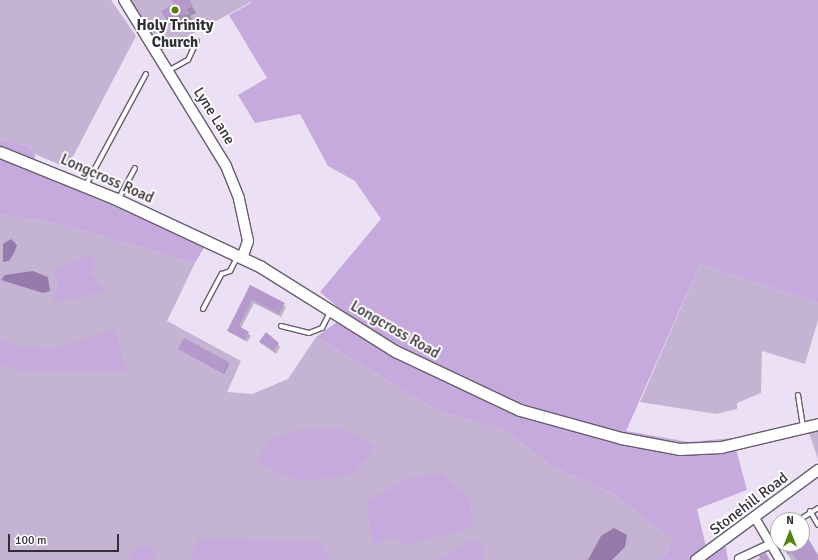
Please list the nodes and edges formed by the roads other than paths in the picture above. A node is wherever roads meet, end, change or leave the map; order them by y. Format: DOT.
graph roads {
  1 [pos="124,0"];
  2 [pos="197,41"];
  3 [pos="167,71"];
  4 [pos="146,74"];
  5 [pos="0,152"];
  6 [pos="135,168"];
  7 [pos="86,186"];
  8 [pos="118,200"];
  9 [pos="240,257"];
  10 [pos="203,309"];
  11 [pos="331,310"];
  12 [pos="282,326"];
  13 [pos="798,396"];
  14 [pos="818,424"];
  15 [pos="800,428"];
  16 [pos="818,470"];
  17 [pos="818,508"];
  18 [pos="810,511"];
  19 [pos="755,518"];
  20 [pos="818,525"];
  21 [pos="770,542"];
  22 [pos="770,544"];
  23 [pos="739,559"];
  24 [pos="696,560"];
  1 -- 3 [label="street, Lyne Lane"];
  2 -- 3 [label="lane"];
  3 -- 9 [label="street, Lyne Lane"];
  4 -- 7 [label="lane"];
  5 -- 7 [label="main road, Longcross Road"];
  6 -- 8 [label="lane"];
  7 -- 8 [label="main road, Longcross Road"];
  8 -- 9 [label="main road, Longcross Road"];
  9 -- 10 [label="lane"];
  9 -- 11 [label="main road, Longcross Road"];
  11 -- 12 [label="lane"];
  11 -- 15 [label="main road, Longcross Road"];
  13 -- 15 [label="lane"];
  14 -- 15 [label="main road, Longcross Road"];
  16 -- 19 [label="street, Stonehill Road"];
  17 -- 18 [label="lane"];
  18 -- 20 [label="lane"];
  19 -- 21 [label="street"];
  19 -- 24 [label="street, Stonehill Road"];
  22 -- 23 [label="street"];
}
